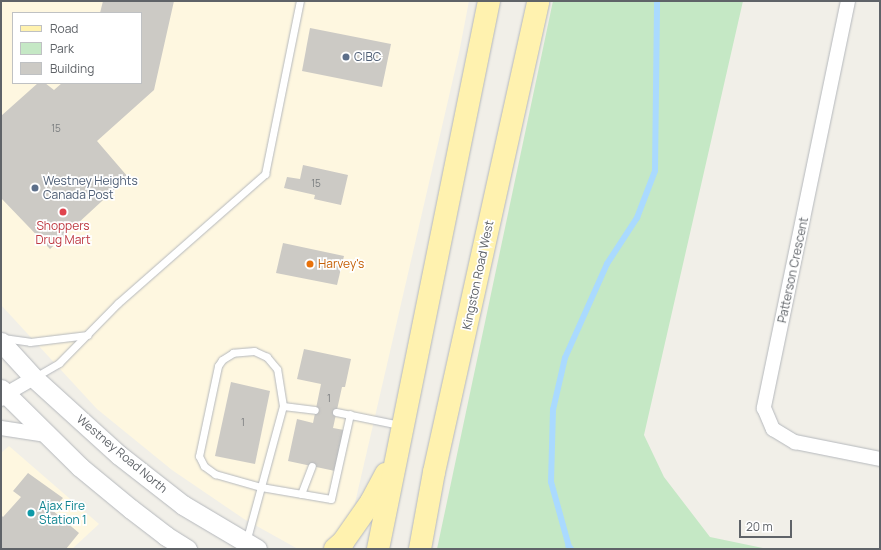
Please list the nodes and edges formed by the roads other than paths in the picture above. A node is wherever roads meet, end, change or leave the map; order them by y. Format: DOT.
graph roads {
  1 [pos="300,1"];
  2 [pos="489,1"];
  3 [pos="537,1"];
  4 [pos="848,1"];
  5 [pos="88,335"];
  6 [pos="1,338"];
  7 [pos="1,342"];
  8 [pos="34,378"];
  9 [pos="3,394"];
  10 [pos="283,406"];
  11 [pos="315,410"];
  12 [pos="336,412"];
  13 [pos="350,414"];
  14 [pos="402,426"];
  15 [pos="1,428"];
  16 [pos="46,435"];
  17 [pos="397,454"];
  18 [pos="880,459"];
  19 [pos="312,466"];
  20 [pos="261,487"];
  21 [pos="302,494"];
  22 [pos="251,546"];
  23 [pos="187,549"];
  24 [pos="335,549"];
  25 [pos="378,549"];
  26 [pos="420,549"];
  1 -- 5 [label="lane"];
  2 -- 14 [label="main road"];
  3 -- 26 [label="main road, Kingston Road West"];
  4 -- 18 [label="street, Patterson Crescent"];
  5 -- 6 [label="lane"];
  5 -- 8 [label="lane"];
  7 -- 8 [label="main road, Westney Road North"];
  8 -- 9 [label="street"];
  8 -- 22 [label="main road, Westney Road North"];
  9 -- 16 [label="main road"];
  10 -- 11 [label="lane"];
  10 -- 20 [label="lane"];
  10 -- 20 [label="lane"];
  12 -- 13 [label="lane"];
  13 -- 14 [label="lane"];
  13 -- 21 [label="lane"];
  14 -- 17 [label="main road"];
  15 -- 16 [label="street"];
  16 -- 23 [label="main road"];
  17 -- 24 [label="main road"];
  17 -- 25 [label="main road"];
  19 -- 21 [label="lane"];
  20 -- 21 [label="lane"];
  20 -- 22 [label="lane"];
}
